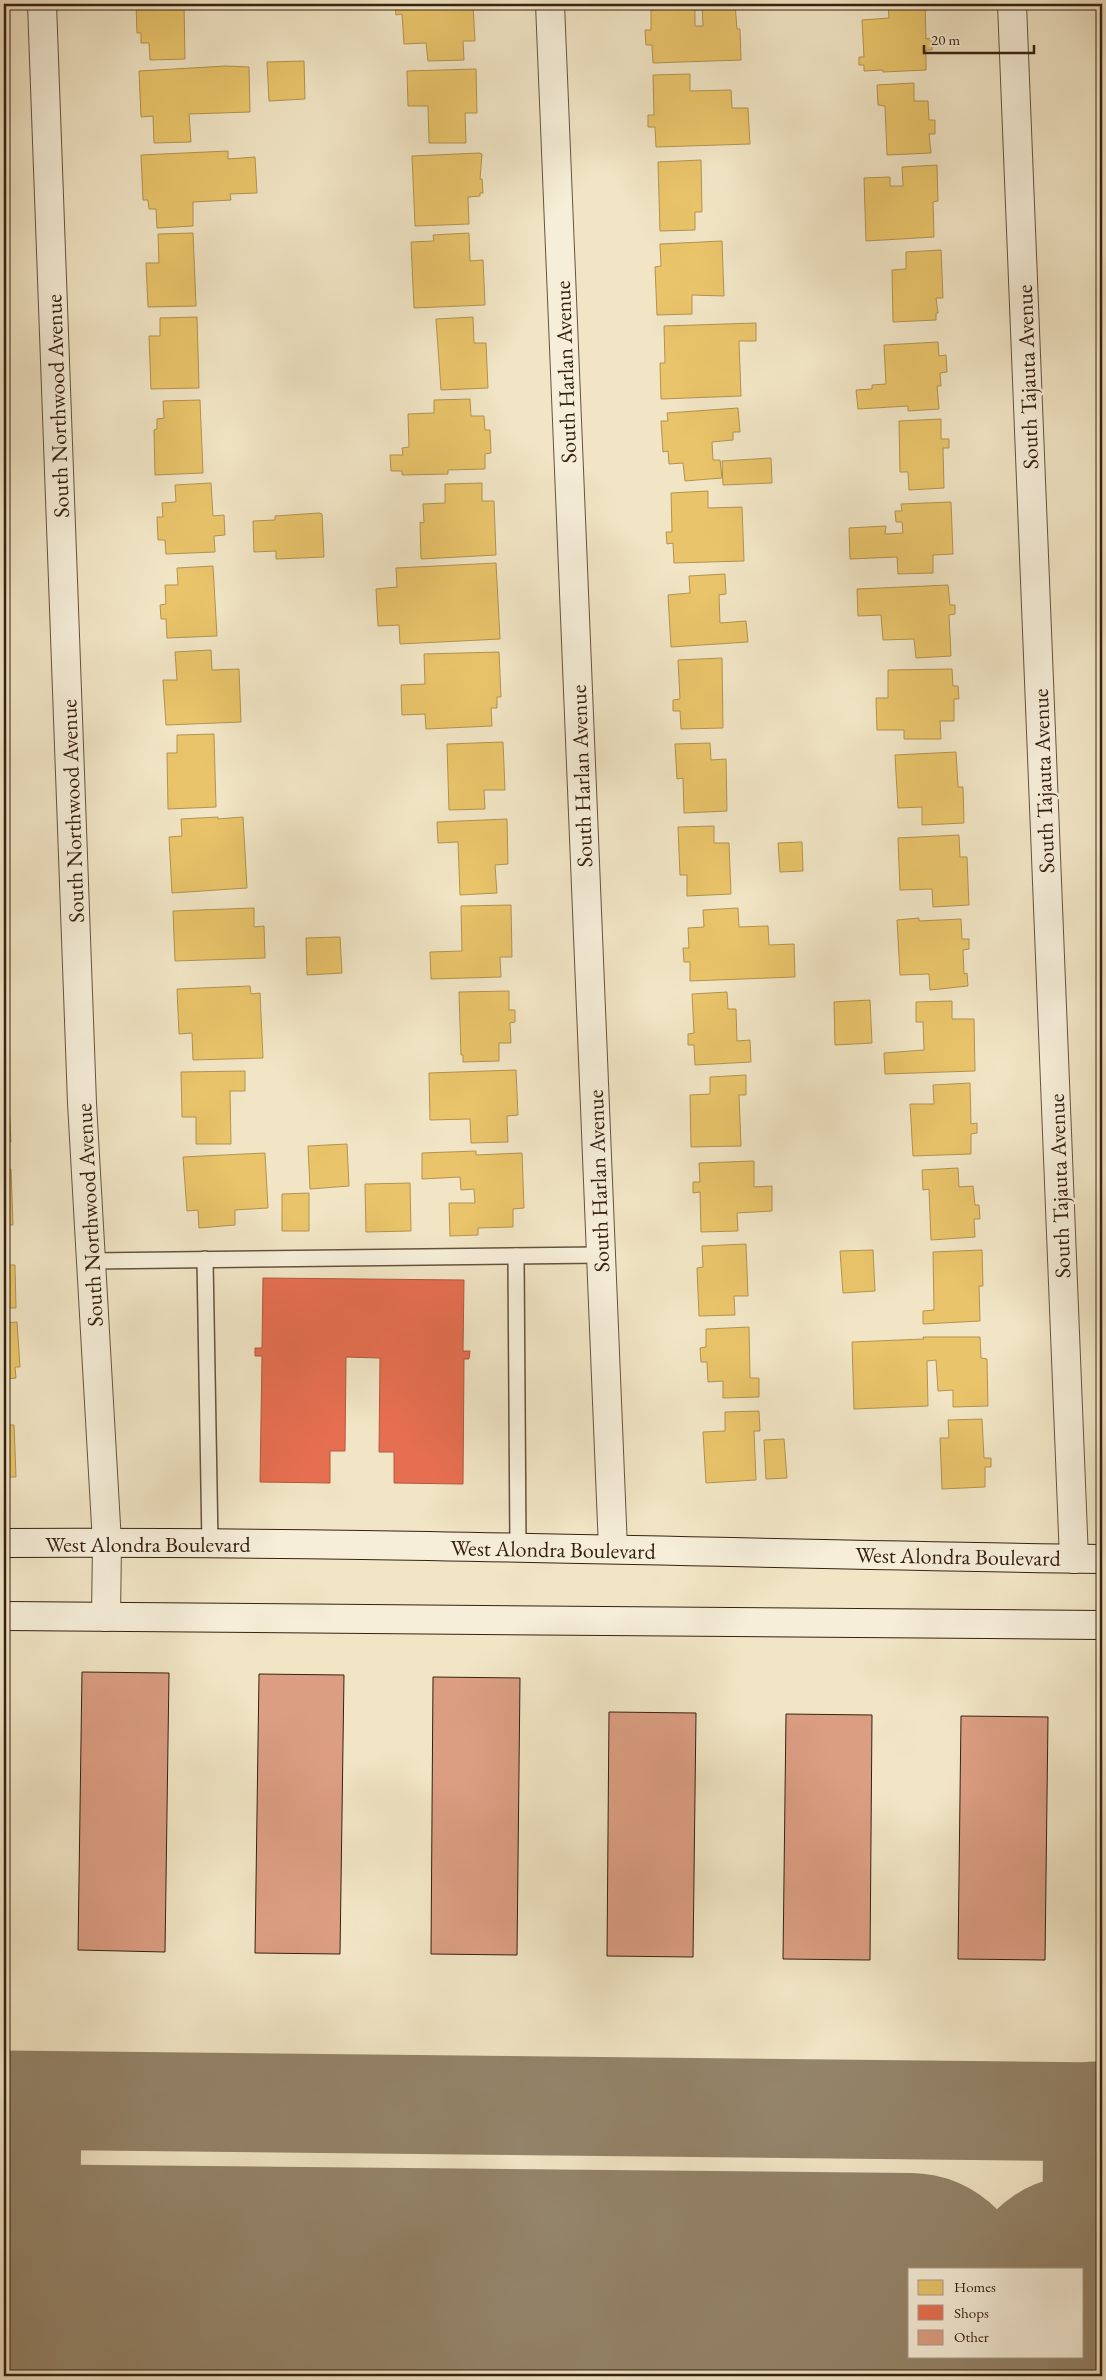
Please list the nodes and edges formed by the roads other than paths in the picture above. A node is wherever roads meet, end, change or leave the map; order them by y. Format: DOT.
graph roads {
  1 [pos="42,4"];
  2 [pos="550,4"];
  3 [pos="1012,4"];
  4 [pos="601,1255"];
  5 [pos="516,1256"];
  6 [pos="205,1259"];
  7 [pos="91,1261"];
  8 [pos="4,1543"];
  9 [pos="107,1543"];
  10 [pos="210,1544"];
  11 [pos="518,1548"];
  12 [pos="613,1549"];
  13 [pos="1074,1559"];
  14 [pos="1102,1559"];
  15 [pos="4,1616"];
  16 [pos="106,1617"];
  17 [pos="1102,1624"];
  1 -- 7 [label="street, South Northwood Avenue"];
  2 -- 4 [label="street, South Harlan Avenue"];
  3 -- 13 [label="street, South Tajauta Avenue"];
  4 -- 5 [label="lane"];
  4 -- 12 [label="street, South Harlan Avenue"];
  5 -- 6 [label="lane"];
  5 -- 11 [label="lane"];
  6 -- 7 [label="lane"];
  6 -- 10 [label="lane"];
  7 -- 9 [label="street, South Northwood Avenue"];
  8 -- 9 [label="street, West Alondra Boulevard"];
  9 -- 10 [label="street, West Alondra Boulevard"];
  9 -- 16 [label="street, South Northwood Avenue"];
  10 -- 11 [label="street, West Alondra Boulevard"];
  11 -- 12 [label="street, West Alondra Boulevard"];
  12 -- 13 [label="street, West Alondra Boulevard"];
  13 -- 14 [label="street, West Alondra Boulevard"];
  15 -- 16 [label="street"];
  16 -- 17 [label="street"];
}
